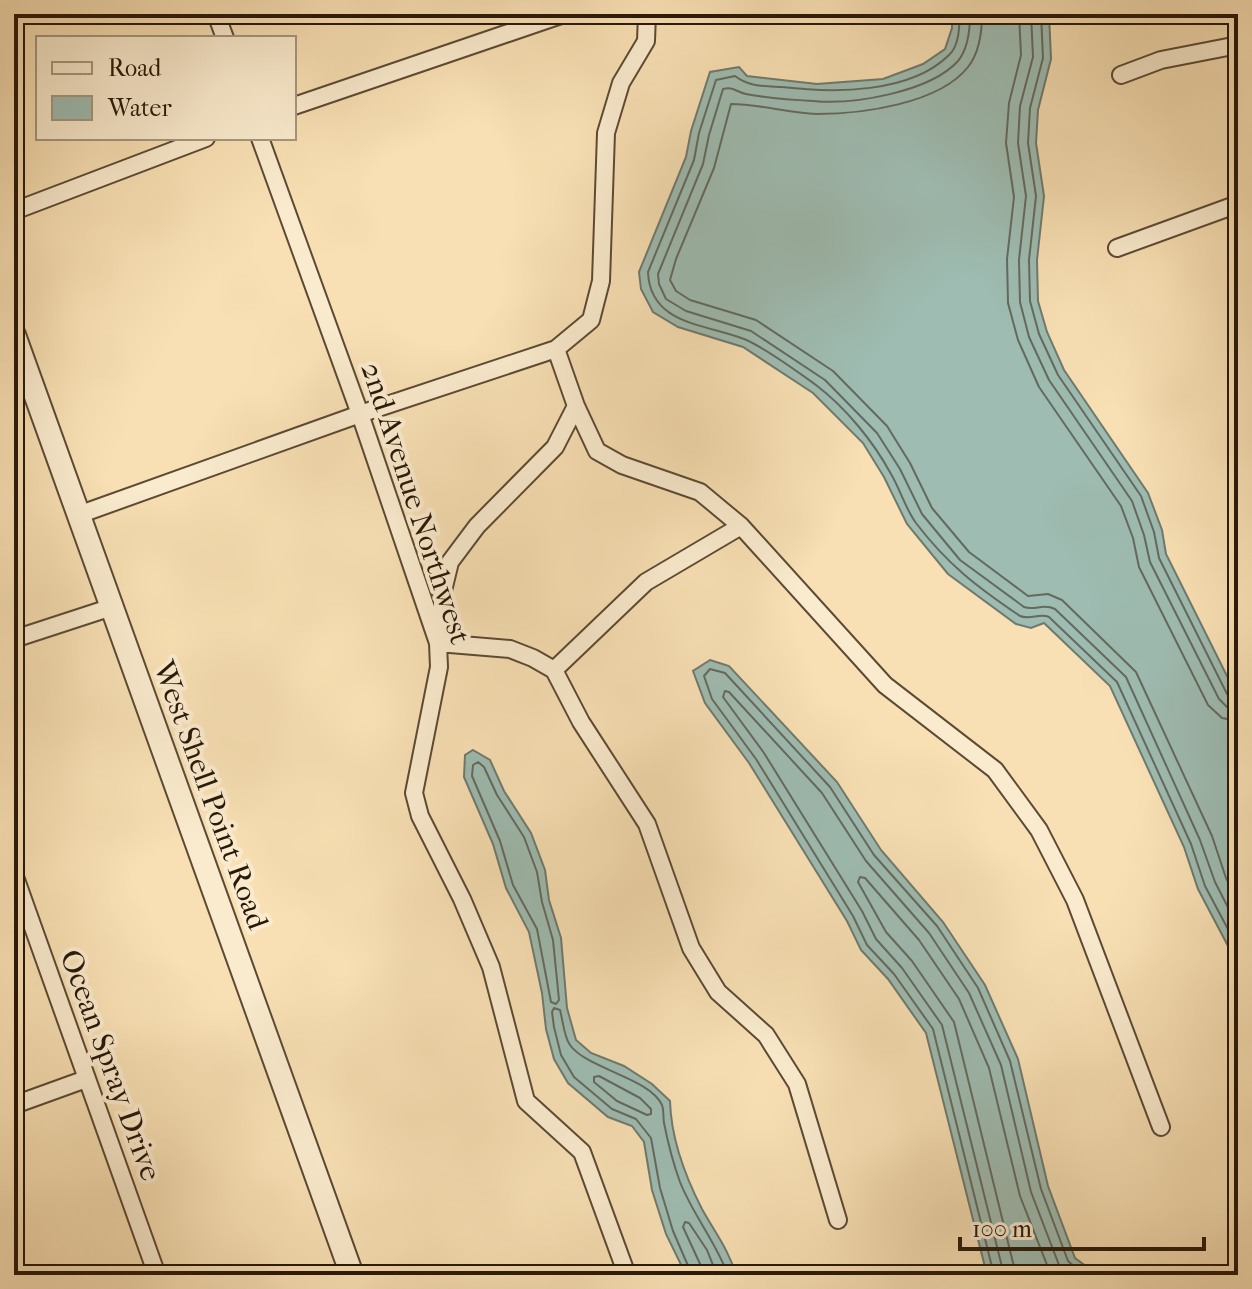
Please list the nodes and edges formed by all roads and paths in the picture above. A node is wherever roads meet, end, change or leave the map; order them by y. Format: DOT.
graph roads {
  1 [pos="216,14"];
  2 [pos="564,14"];
  3 [pos="647,14"];
  4 [pos="224,36"];
  5 [pos="1238,45"];
  6 [pos="1121,75"];
  7 [pos="296,105"];
  8 [pos="201,140"];
  9 [pos="261,140"];
  10 [pos="1238,204"];
  11 [pos="14,211"];
  12 [pos="1117,248"];
  13 [pos="14,335"];
  14 [pos="556,349"];
  15 [pos="576,406"];
  16 [pos="360,414"];
  17 [pos="78,515"];
  18 [pos="741,526"];
  19 [pos="112,607"];
  20 [pos="14,639"];
  21 [pos="438,643"];
  22 [pos="554,670"];
  23 [pos="14,874"];
  24 [pos="86,1079"];
  25 [pos="14,1105"];
  26 [pos="1161,1127"];
  27 [pos="838,1220"];
  28 [pos="157,1275"];
  29 [pos="352,1275"];
  30 [pos="627,1275"];
  1 -- 4 [label="street"];
  2 -- 7 [label="street"];
  3 -- 14 [label="street"];
  5 -- 6 [label="street"];
  8 -- 11 [label="street"];
  9 -- 16 [label="street, 2nd Avenue Northwest"];
  10 -- 12 [label="street"];
  13 -- 17 [label="street, West Shell Point Road"];
  14 -- 15 [label="street"];
  14 -- 16 [label="street"];
  15 -- 18 [label="street"];
  15 -- 21 [label="street"];
  16 -- 17 [label="street"];
  16 -- 21 [label="street, 2nd Avenue Northwest"];
  17 -- 19 [label="street, West Shell Point Road"];
  18 -- 22 [label="street"];
  18 -- 26 [label="street"];
  19 -- 20 [label="street"];
  19 -- 29 [label="street, West Shell Point Road"];
  21 -- 22 [label="street"];
  21 -- 30 [label="street, 2nd Avenue Northwest"];
  22 -- 27 [label="street"];
  23 -- 24 [label="street, Ocean Spray Drive"];
  24 -- 25 [label="street"];
  24 -- 28 [label="street, Ocean Spray Drive"];
}
